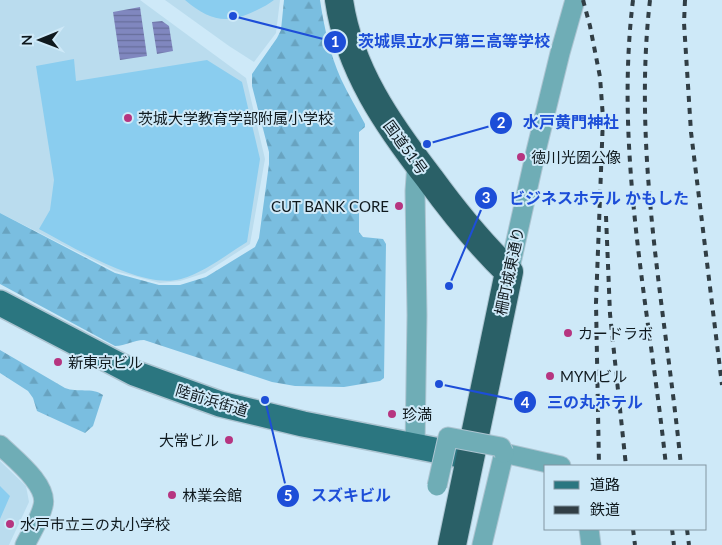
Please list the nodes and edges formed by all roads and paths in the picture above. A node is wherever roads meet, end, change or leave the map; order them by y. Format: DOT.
graph roads {
  1 [pos="339,0"];
  2 [pos="573,2"];
  3 [pos="417,163"];
  4 [pos="509,272"];
  5 [pos="0,303"];
  6 [pos="0,445"];
  7 [pos="415,447"];
  8 [pos="489,448"];
  9 [pos="557,465"];
  10 [pos="437,486"];
  11 [pos="589,530"];
  12 [pos="25,545"];
  13 [pos="452,545"];
  14 [pos="482,545"];
  15 [pos="591,545"];
  1 -- 3 [label="highway, 国道51号"];
  2 -- 4 [label="street, 柵町城東通り"];
  3 -- 4 [label="highway, 国道51号"];
  3 -- 7 [label="street"];
  4 -- 8 [label="highway, 柵町城東通り"];
  5 -- 7 [label="main road, 陸前浜街道"];
  6 -- 12 [label="street"];
  7 -- 8 [label="main road, 陸前浜街道"];
  8 -- 9 [label="street"];
  8 -- 10 [label="street, bridge"];
  8 -- 13 [label="highway, 柵町城東通り"];
  8 -- 14 [label="street"];
  11 -- 15 [label="street"];
}
